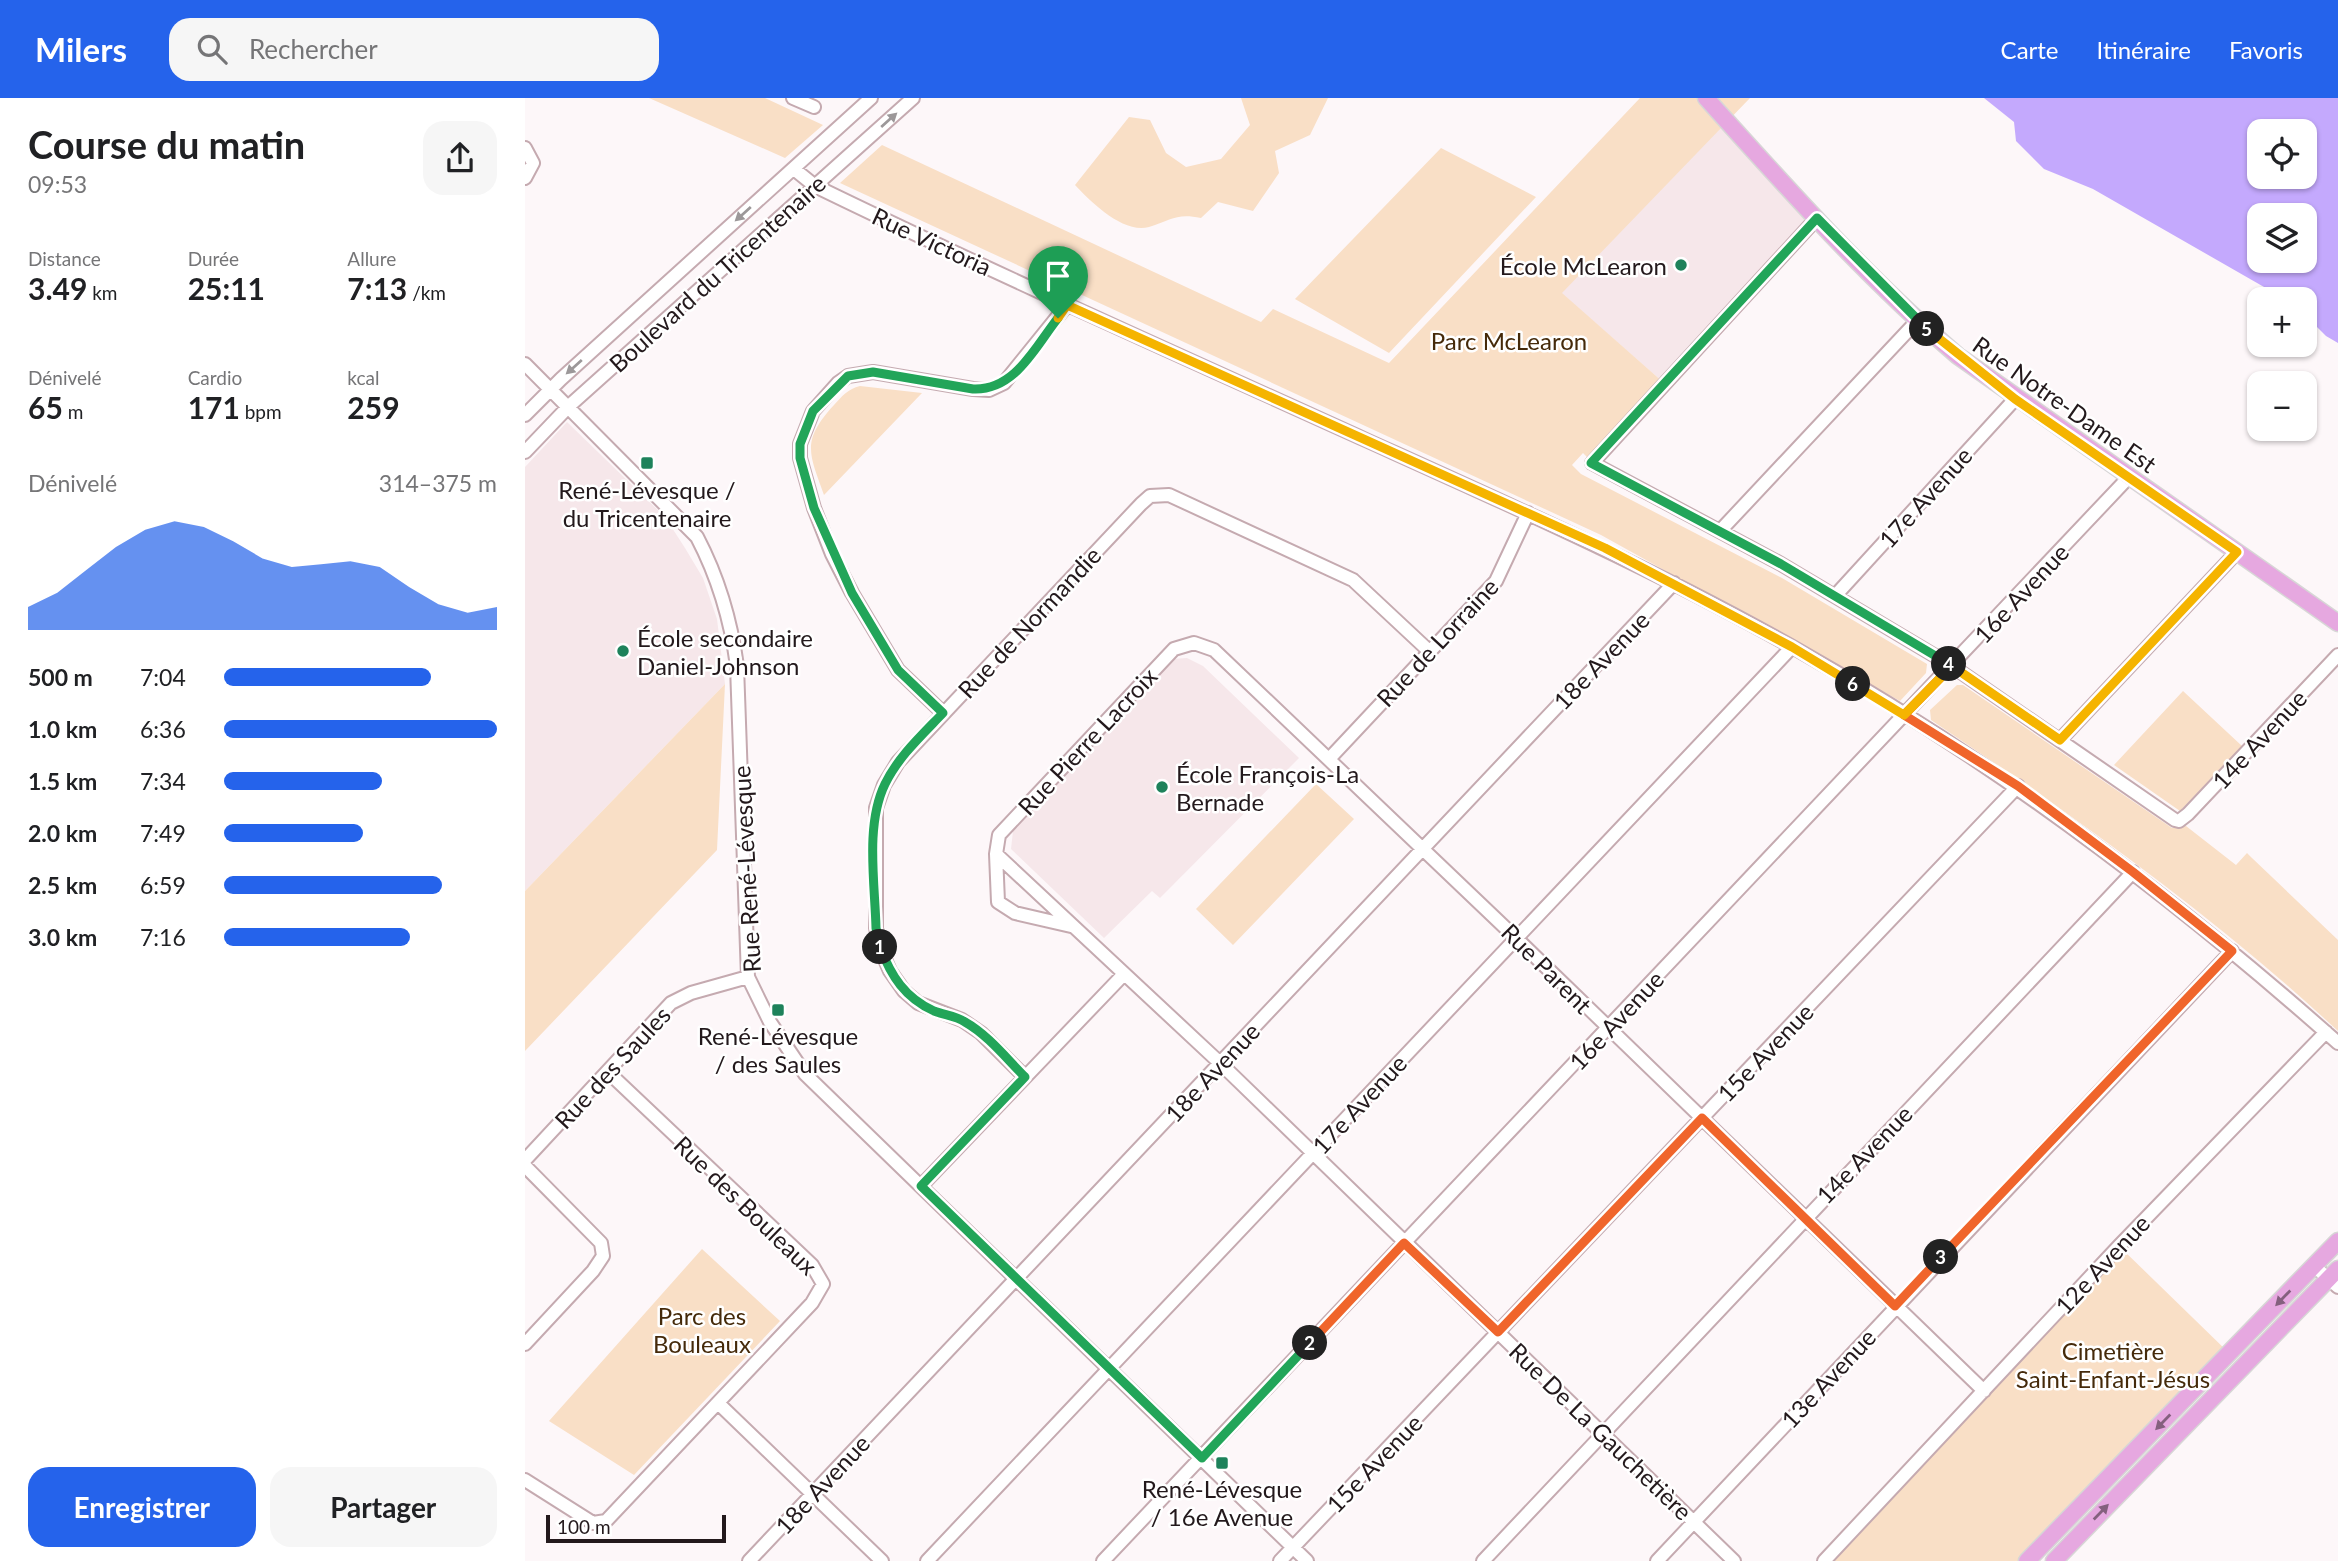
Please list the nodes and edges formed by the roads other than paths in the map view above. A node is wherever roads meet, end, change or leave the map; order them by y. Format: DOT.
graph roads {
  1 [pos="793,98"];
  2 [pos="871,98"];
  3 [pos="913,98"];
  4 [pos="1706,98"];
  5 [pos="814,107"];
  6 [pos="525,148"];
  7 [pos="794,169"];
  8 [pos="525,178"];
  9 [pos="815,186"];
  10 [pos="1817,218"];
  11 [pos="1067,305"];
  12 [pos="1917,321"];
  13 [pos="525,365"];
  14 [pos="551,388"];
  15 [pos="2015,399"];
  16 [pos="569,406"];
  17 [pos="525,415"];
  18 [pos="525,452"];
  19 [pos="2128,478"];
  20 [pos="1528,513"];
  21 [pos="1720,531"];
  22 [pos="2237,552"];
  23 [pos="1675,583"];
  24 [pos="1835,596"];
  25 [pos="2338,623"];
  26 [pos="1194,643"];
  27 [pos="1792,647"];
  28 [pos="1429,650"];
  29 [pos="2338,655"];
  30 [pos="1952,666"];
  31 [pos="943,713"];
  32 [pos="1904,715"];
  33 [pos="2060,740"];
  34 [pos="1329,759"];
  35 [pos="2018,786"];
  36 [pos="1423,848"];
  37 [pos="996,854"];
  38 [pos="2133,872"];
  39 [pos="1071,926"];
  40 [pos="1516,938"];
  41 [pos="2232,951"];
  42 [pos="1124,974"];
  43 [pos="748,977"];
  44 [pos="1608,1029"];
  45 [pos="2326,1032"];
  46 [pos="2338,1042"];
  47 [pos="1220,1063"];
  48 [pos="608,1072"];
  49 [pos="1025,1077"];
  50 [pos="1702,1118"];
  51 [pos="1313,1153"];
  52 [pos="525,1160"];
  53 [pos="525,1166"];
  54 [pos="921,1186"];
  55 [pos="1803,1219"];
  56 [pos="2338,1241"];
  57 [pos="1404,1243"];
  58 [pos="2313,1266"];
  59 [pos="2335,1278"];
  60 [pos="1016,1279"];
  61 [pos="1895,1306"];
  62 [pos="2261,1320"];
  63 [pos="1498,1332"];
  64 [pos="2274,1335"];
  65 [pos="525,1344"];
  66 [pos="1108,1369"];
  67 [pos="1984,1391"];
  68 [pos="718,1403"];
  69 [pos="1603,1433"];
  70 [pos="1202,1458"];
  71 [pos="525,1480"];
  72 [pos="812,1494"];
  73 [pos="1694,1522"];
  74 [pos="1293,1548"];
  75 [pos="749,1561"];
  76 [pos="882,1561"];
  77 [pos="927,1561"];
  78 [pos="1103,1561"];
  79 [pos="1280,1561"];
  80 [pos="1307,1561"];
  81 [pos="1483,1561"];
  82 [pos="1657,1561"];
  83 [pos="1734,1561"];
  84 [pos="1824,1561"];
  85 [pos="2027,1561"];
  86 [pos="2053,1561"];
  1 -- 5 [label="street"];
  2 -- 7 [label="street, Boulevard du Tricentenaire"];
  9 -- 3 [label="street, Boulevard du Tricentenaire, one-way"];
  4 -- 10 [label="main road, Rue Notre-Dame Est"];
  6 -- 8 [label="street"];
  7 -- 9 [label="street, Rue Victoria"];
  7 -- 14 [label="street, Boulevard du Tricentenaire, one-way"];
  9 -- 11 [label="street, Rue Victoria"];
  9 -- 16 [label="street, Boulevard du Tricentenaire"];
  10 -- 12 [label="main road, Rue Notre-Dame Est"];
  10 -- 21 [label="street"];
  11 -- 20 [label="street, Rue Victoria"];
  11 -- 31 [label="street"];
  12 -- 15 [label="main road, Rue Notre-Dame Est"];
  12 -- 21 [label="street"];
  13 -- 14 [label="street, Rue René-Lévesque"];
  14 -- 16 [label="street, Rue René-Lévesque"];
  14 -- 17 [label="street, Boulevard du Tricentenaire"];
  15 -- 19 [label="main road, Rue Notre-Dame Est"];
  15 -- 24 [label="street, 17e Avenue"];
  16 -- 18 [label="street, Boulevard du Tricentenaire"];
  16 -- 43 [label="street, Rue René-Lévesque"];
  19 -- 22 [label="main road, Rue Notre-Dame Est"];
  19 -- 30 [label="street, 16e Avenue"];
  20 -- 23 [label="street, Rue Victoria"];
  20 -- 28 [label="street, Rue de Lorraine"];
  21 -- 24 [label="street"];
  22 -- 25 [label="main road, Rue Notre-Dame Est"];
  22 -- 33 [label="street"];
  23 -- 27 [label="street, Rue Victoria"];
  23 -- 36 [label="street, 18e Avenue"];
  24 -- 30 [label="street"];
  26 -- 34 [label="street, Rue Parent"];
  26 -- 37 [label="street, Rue Pierre Lacroix"];
  27 -- 32 [label="street, Rue Victoria"];
  27 -- 40 [label="street, 17e Avenue"];
  28 -- 31 [label="street, Rue de Normandie"];
  28 -- 34 [label="street, Rue de Lorraine"];
  29 -- 33 [label="street, 14e Avenue"];
  30 -- 32 [label="street, 16e Avenue"];
  30 -- 33 [label="street"];
  31 -- 49 [label="street, Rue de Normandie"];
  32 -- 35 [label="street, Rue Victoria"];
  32 -- 44 [label="street, 16e Avenue"];
  34 -- 36 [label="street, Rue Parent"];
  35 -- 38 [label="street, Rue Victoria"];
  35 -- 50 [label="street, 15e Avenue"];
  36 -- 40 [label="street, Rue Parent"];
  36 -- 47 [label="street, 18e Avenue"];
  37 -- 39 [label="street, Rue De La Gauchetière"];
  37 -- 39 [label="street, Rue De La Gauchetière"];
  38 -- 41 [label="street, Rue Victoria"];
  38 -- 55 [label="street, 14e Avenue"];
  39 -- 42 [label="street, Rue De La Gauchetière"];
  40 -- 44 [label="street, Rue Parent"];
  40 -- 51 [label="street, 17e Avenue"];
  41 -- 45 [label="street, Rue Victoria"];
  41 -- 61 [label="street, 13e Avenue"];
  42 -- 47 [label="street, Rue De La Gauchetière"];
  42 -- 49 [label="street"];
  43 -- 48 [label="street, Rue des Saules"];
  43 -- 54 [label="street, Rue René-Lévesque"];
  44 -- 50 [label="street, Rue Parent"];
  44 -- 57 [label="street, 16e Avenue"];
  45 -- 46 [label="street, Rue Victoria"];
  45 -- 67 [label="street, 12e Avenue"];
  47 -- 51 [label="street, Rue De La Gauchetière"];
  47 -- 60 [label="street, 18e Avenue"];
  48 -- 52 [label="street, Rue des Saules"];
  48 -- 68 [label="street, Rue des Bouleaux"];
  49 -- 54 [label="street"];
  50 -- 55 [label="street, Rue Parent"];
  50 -- 63 [label="street, 15e Avenue"];
  51 -- 57 [label="street, Rue De La Gauchetière"];
  51 -- 66 [label="street, 17e Avenue"];
  53 -- 65 [label="street"];
  54 -- 60 [label="street, Rue René-Lévesque"];
  55 -- 61 [label="street, Rue Parent"];
  55 -- 69 [label="street, 14e Avenue"];
  56 -- 58 [label="main road"];
  57 -- 63 [label="street, Rue De La Gauchetière"];
  57 -- 70 [label="street, 16e Avenue"];
  58 -- 59 [label="street"];
  58 -- 62 [label="main road, one-way"];
  59 -- 64 [label="main road"];
  60 -- 66 [label="street, Rue René-Lévesque"];
  60 -- 72 [label="street, 18e Avenue"];
  61 -- 67 [label="street, Rue Parent"];
  61 -- 73 [label="street, 13e Avenue"];
  62 -- 64 [label="main road"];
  62 -- 85 [label="main road, one-way"];
  63 -- 69 [label="street, Rue De La Gauchetière"];
  63 -- 74 [label="street, 15e Avenue"];
  86 -- 64 [label="main road, one-way"];
  66 -- 70 [label="street, Rue René-Lévesque"];
  66 -- 77 [label="street, 17e Avenue"];
  67 -- 84 [label="street, 12e Avenue"];
  68 -- 71 [label="street, Rue des Bouleaux"];
  68 -- 72 [label="street"];
  69 -- 73 [label="street, Rue De La Gauchetière"];
  69 -- 81 [label="street, 14e Avenue"];
  70 -- 74 [label="street, Rue René-Lévesque"];
  70 -- 78 [label="street, 16e Avenue"];
  72 -- 75 [label="street, 18e Avenue"];
  72 -- 76 [label="street"];
  73 -- 82 [label="street, 13e Avenue"];
  73 -- 83 [label="street, Rue De La Gauchetière"];
  74 -- 79 [label="street, 15e Avenue"];
  74 -- 80 [label="street, Rue René-Lévesque"];
}
